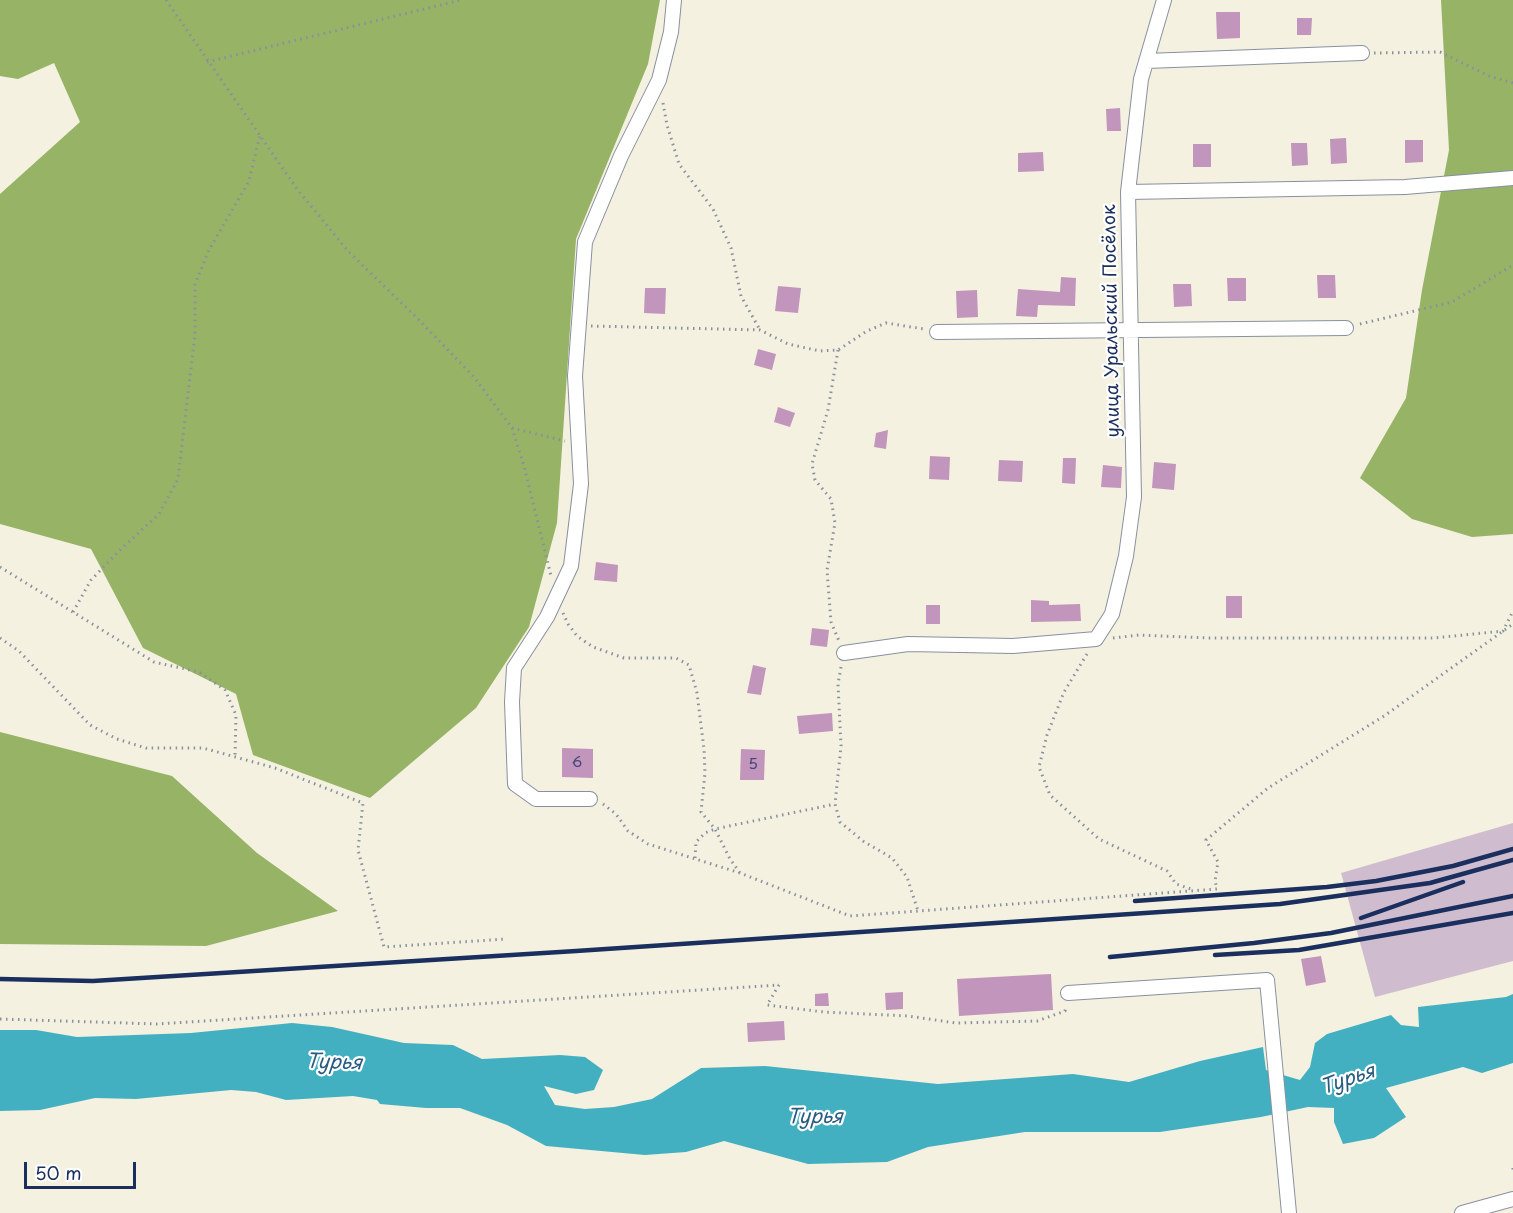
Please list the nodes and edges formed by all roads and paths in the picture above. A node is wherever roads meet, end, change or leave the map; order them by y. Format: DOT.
graph roads {
  1 [pos="166,0"];
  2 [pos="461,0"];
  3 [pos="674,0"];
  4 [pos="1164,0"];
  5 [pos="1362,53"];
  6 [pos="1146,61"];
  7 [pos="207,62"];
  8 [pos="660,80"];
  9 [pos="1513,83"];
  10 [pos="260,135"];
  11 [pos="1513,178"];
  12 [pos="1128,192"];
  13 [pos="1513,265"];
  14 [pos="579,325"];
  15 [pos="1346,327"];
  16 [pos="923,329"];
  17 [pos="760,330"];
  18 [pos="1130,331"];
  19 [pos="937,332"];
  20 [pos="838,350"];
  21 [pos="512,428"];
  22 [pos="579,445"];
  23 [pos="0,567"];
  24 [pos="556,597"];
  25 [pos="1513,611"];
  26 [pos="73,612"];
  27 [pos="1513,624"];
  28 [pos="1503,631"];
  29 [pos="0,638"];
  30 [pos="1096,639"];
  31 [pos="844,653"];
  32 [pos="235,756"];
  33 [pos="590,799"];
  34 [pos="835,804"];
  35 [pos="715,829"];
  36 [pos="695,858"];
  37 [pos="740,873"];
  38 [pos="1195,891"];
  39 [pos="918,911"];
  40 [pos="506,939"];
  41 [pos="1068,993"];
  42 [pos="0,1019"];
  43 [pos="1513,1168"];
  44 [pos="1513,1173"];
  45 [pos="1513,1198"];
  46 [pos="1289,1213"];
  47 [pos="1462,1213"];
  1 -- 7 [label="path"];
  2 -- 7 [label="path"];
  3 -- 8 [label="street"];
  4 -- 6 [label="street, улица Уральский Посёлок"];
  5 -- 6 [label="street"];
  5 -- 9 [label="path"];
  6 -- 12 [label="street, улица Уральский Посёлок"];
  7 -- 10 [label="path"];
  8 -- 14 [label="street"];
  8 -- 17 [label="path"];
  10 -- 21 [label="path"];
  10 -- 26 [label="path"];
  11 -- 12 [label="street"];
  12 -- 18 [label="street, улица Уральский Посёлок"];
  13 -- 15 [label="path"];
  14 -- 17 [label="path"];
  14 -- 22 [label="street"];
  15 -- 18 [label="street"];
  16 -- 20 [label="path"];
  17 -- 20 [label="path"];
  18 -- 19 [label="street"];
  18 -- 30 [label="street, улица Уральский Посёлок"];
  20 -- 31 [label="path"];
  21 -- 22 [label="path"];
  21 -- 24 [label="path"];
  22 -- 24 [label="street"];
  23 -- 26 [label="path"];
  24 -- 33 [label="street"];
  24 -- 35 [label="path"];
  25 -- 28 [label="path"];
  26 -- 32 [label="path"];
  27 -- 28 [label="path"];
  28 -- 30 [label="path"];
  28 -- 38 [label="path"];
  29 -- 32 [label="path"];
  30 -- 31 [label="street"];
  30 -- 38 [label="path"];
  31 -- 34 [label="path"];
  32 -- 40 [label="path"];
  33 -- 36 [label="path"];
  34 -- 35 [label="path"];
  34 -- 39 [label="path"];
  35 -- 36 [label="path"];
  35 -- 37 [label="path"];
  36 -- 37 [label="path"];
  37 -- 39 [label="path"];
  38 -- 39 [label="path"];
  41 -- 42 [label="path"];
  41 -- 46 [label="street"];
  43 -- 44 [label="path"];
  45 -- 47 [label="street"];
}
